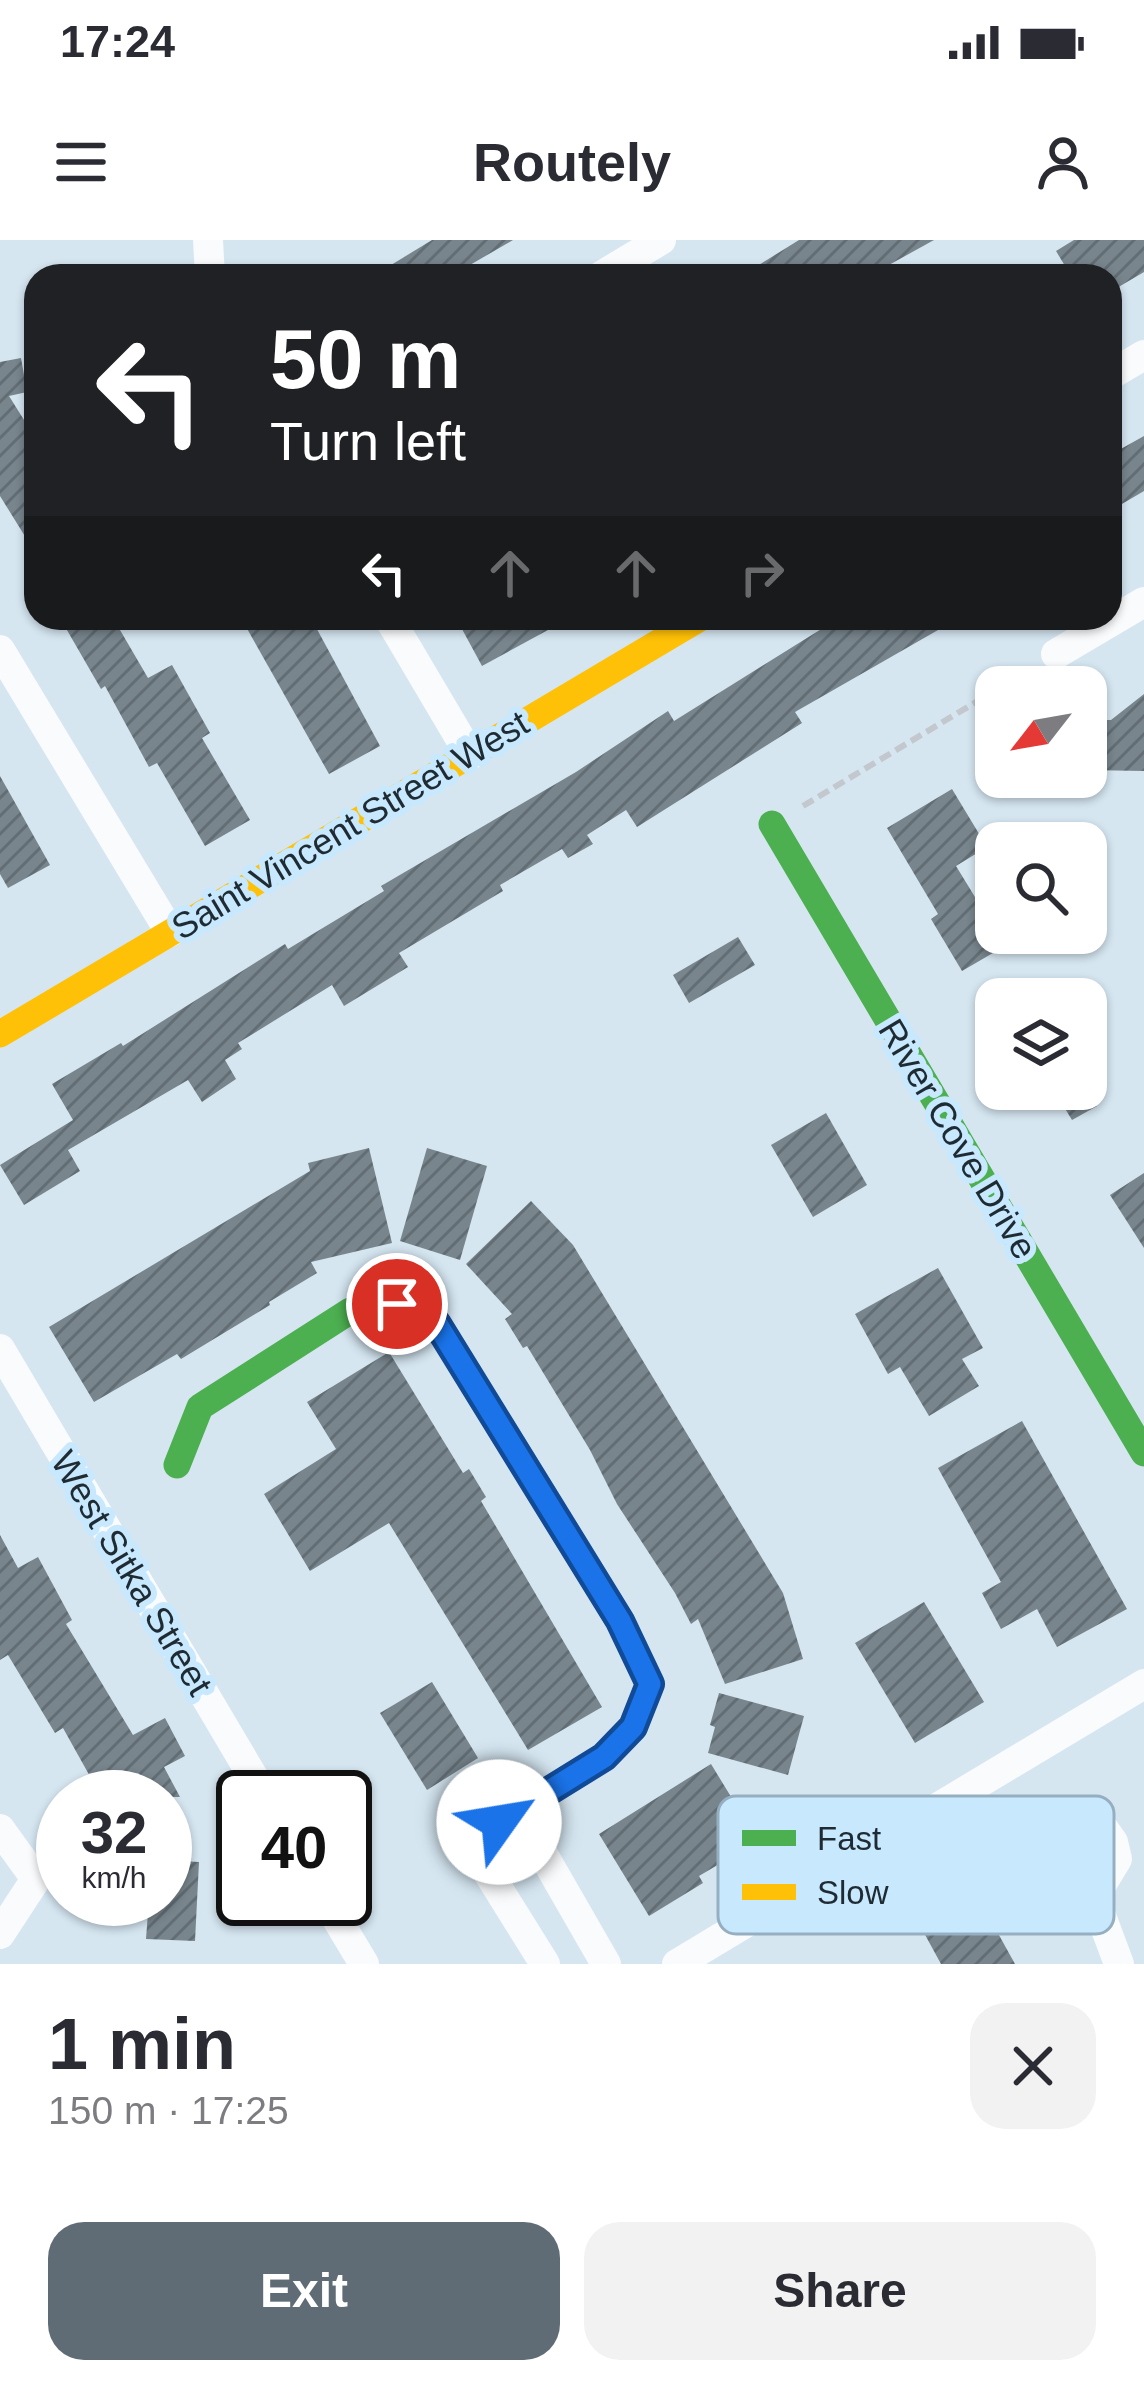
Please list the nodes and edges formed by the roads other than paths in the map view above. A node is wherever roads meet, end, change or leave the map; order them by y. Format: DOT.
graph roads {
  1 [pos="661,240"];
  2 [pos="621,264"];
  3 [pos="396,630"];
  4 [pos="680,630"];
  5 [pos="1097,630"];
  6 [pos="0,650"];
  7 [pos="1056,654"];
  8 [pos="470,755"];
  9 [pos="772,824"];
  10 [pos="170,932"];
  11 [pos="0,1034"];
  12 [pos="0,1349"];
  13 [pos="1144,1453"];
  14 [pos="177,1465"];
  15 [pos="1144,1684"];
  16 [pos="249,1770"];
  17 [pos="957,1796"];
  18 [pos="499,1822"];
  19 [pos="0,1829"];
  20 [pos="341,1926"];
  21 [pos="0,1934"];
  22 [pos="727,1934"];
  23 [pos="1108,1934"];
  24 [pos="364,1964"];
  25 [pos="545,1964"];
  26 [pos="606,1964"];
  27 [pos="677,1964"];
  28 [pos="1119,1964"];
  1 -- 2 [label="street"];
  3 -- 8 [label="street"];
  4 -- 8 [label="street, Saint Vincent Street West"];
  5 -- 7 [label="street"];
  6 -- 10 [label="street"];
  8 -- 10 [label="street, Saint Vincent Street West"];
  9 -- 13 [label="street, River Cove Drive"];
  10 -- 11 [label="street, Saint Vincent Street West"];
  12 -- 16 [label="street, West Sitka Street"];
  14 -- 18 [label="street"];
  15 -- 17 [label="street"];
  18 -- 25 [label="street"];
  18 -- 26 [label="street"];
  19 -- 21 [label="street"];
  20 -- 24 [label="street"];
  22 -- 27 [label="street"];
  23 -- 28 [label="street"];
}
